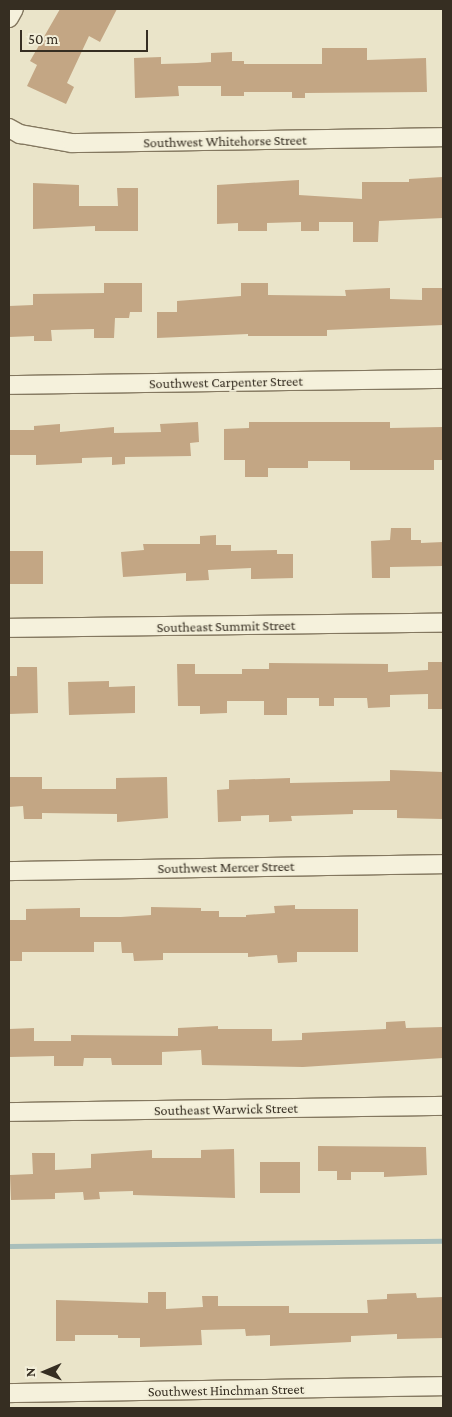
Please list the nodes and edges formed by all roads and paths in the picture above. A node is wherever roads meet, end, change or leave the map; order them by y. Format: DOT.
graph roads {
  1 [pos="14,9"];
  2 [pos="9,18"];
  3 [pos="9,128"];
  4 [pos="443,137"];
  5 [pos="443,379"];
  6 [pos="9,385"];
  7 [pos="443,623"];
  8 [pos="9,628"];
  9 [pos="443,864"];
  10 [pos="9,871"];
  11 [pos="443,1106"];
  12 [pos="9,1112"];
  13 [pos="443,1386"];
  14 [pos="9,1393"];
  1 -- 2 [label="street"];
  3 -- 4 [label="street, Southwest Whitehorse Street"];
  5 -- 6 [label="street, Southwest Carpenter Street"];
  7 -- 8 [label="street, Southeast Summit Street"];
  9 -- 10 [label="street, Southwest Mercer Street"];
  11 -- 12 [label="street, Southeast Warwick Street"];
  13 -- 14 [label="street, Southwest Hinchman Street"];
}
